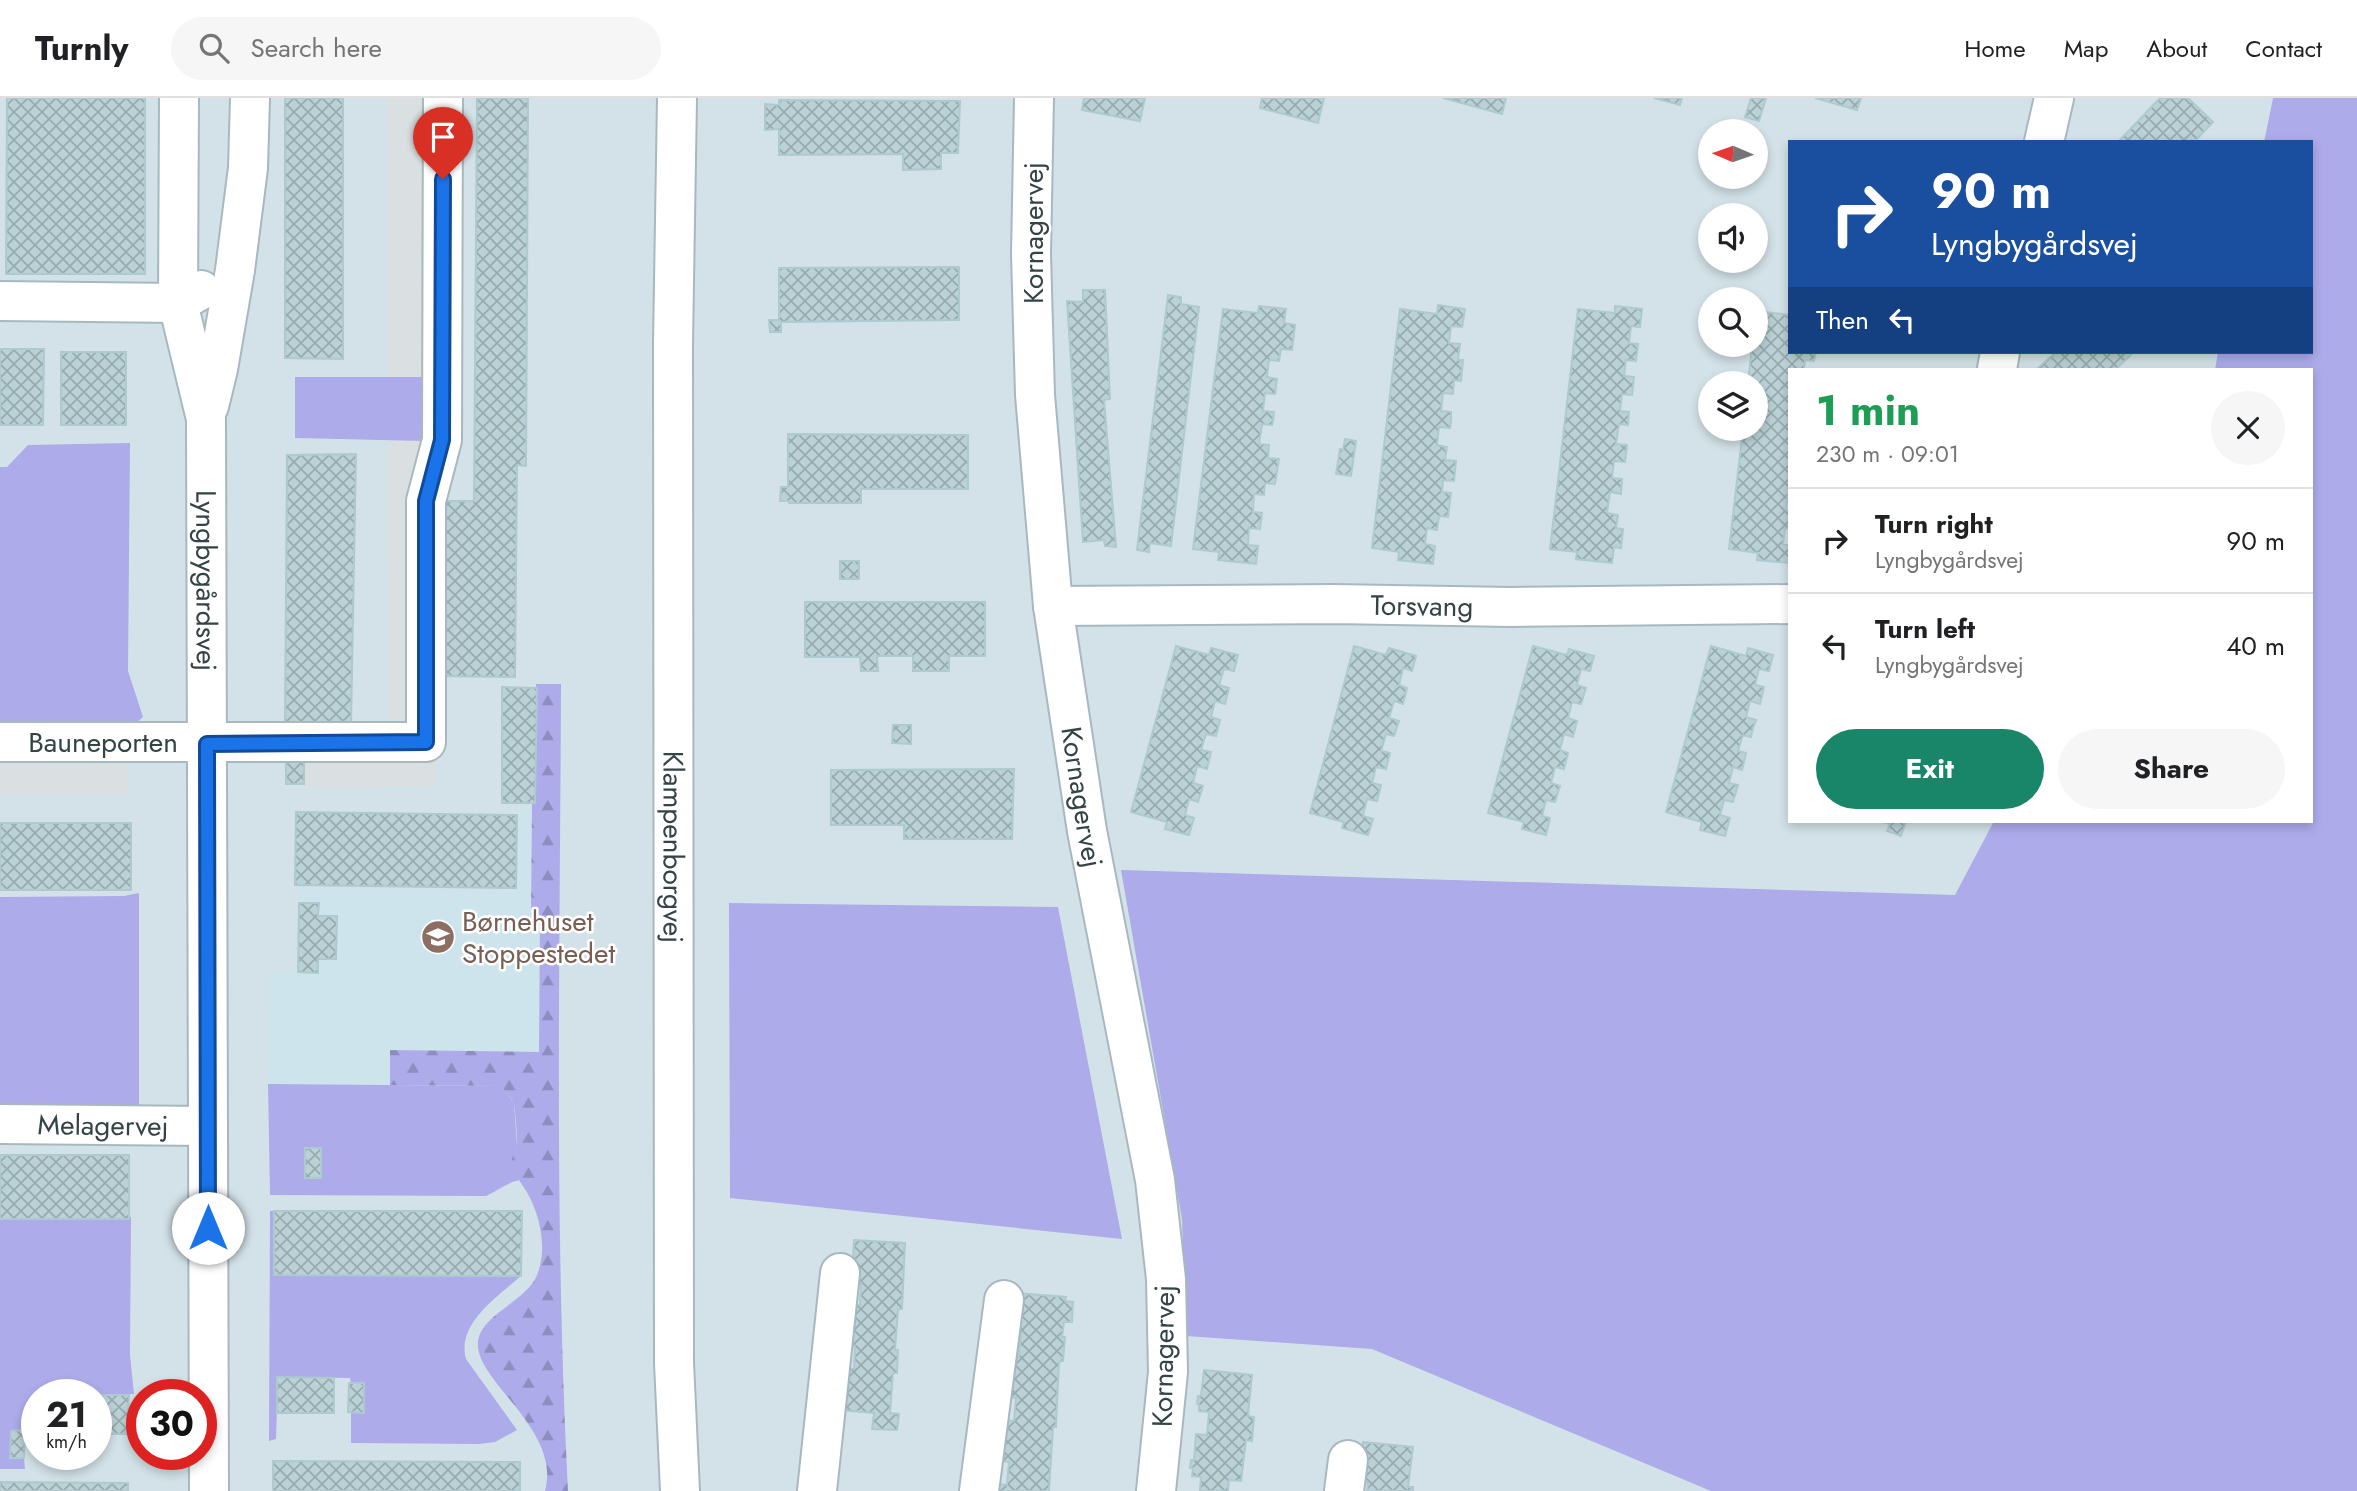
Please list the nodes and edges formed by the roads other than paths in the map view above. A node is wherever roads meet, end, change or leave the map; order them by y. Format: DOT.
graph roads {
  1 [pos="179,98"];
  2 [pos="250,98"];
  3 [pos="443,98"];
  4 [pos="651,98"];
  5 [pos="677,98"];
  6 [pos="1034,98"];
  7 [pos="2054,98"];
  8 [pos="2044,140"];
  9 [pos="675,203"];
  10 [pos="235,270"];
  11 [pos="0,301"];
  12 [pos="178,303"];
  13 [pos="206,419"];
  14 [pos="1788,604"];
  15 [pos="1053,606"];
  16 [pos="0,742"];
  17 [pos="207,744"];
  18 [pos="0,1124"];
  19 [pos="207,1126"];
  20 [pos="840,1273"];
  21 [pos="1004,1300"];
  22 [pos="824,1490"];
  23 [pos="209,1491"];
  24 [pos="680,1491"];
  25 [pos="979,1491"];
  26 [pos="1156,1491"];
  1 -- 12 [label="street, Lyngbygårdsvej"];
  2 -- 10 [label="street, Lyngbygårdsvej"];
  3 -- 17 [label="street"];
  4 -- 9 [label="street, Klampenborgvej"];
  5 -- 9 [label="street, Klampenborgvej"];
  6 -- 15 [label="street, Kornagervej"];
  7 -- 8 [label="street"];
  9 -- 24 [label="street, Klampenborgvej"];
  10 -- 12 [label="street"];
  10 -- 13 [label="street, Lyngbygårdsvej"];
  11 -- 12 [label="street"];
  12 -- 13 [label="street, Lyngbygårdsvej"];
  13 -- 17 [label="street, Lyngbygårdsvej"];
  14 -- 15 [label="street, Torsvang"];
  15 -- 26 [label="street, Kornagervej"];
  16 -- 17 [label="street, Bauneporten"];
  17 -- 19 [label="street, Lyngbygårdsvej"];
  18 -- 19 [label="street, Melagervej"];
  19 -- 23 [label="street, Lyngbygårdsvej"];
  20 -- 22 [label="street"];
  21 -- 25 [label="street"];
}
